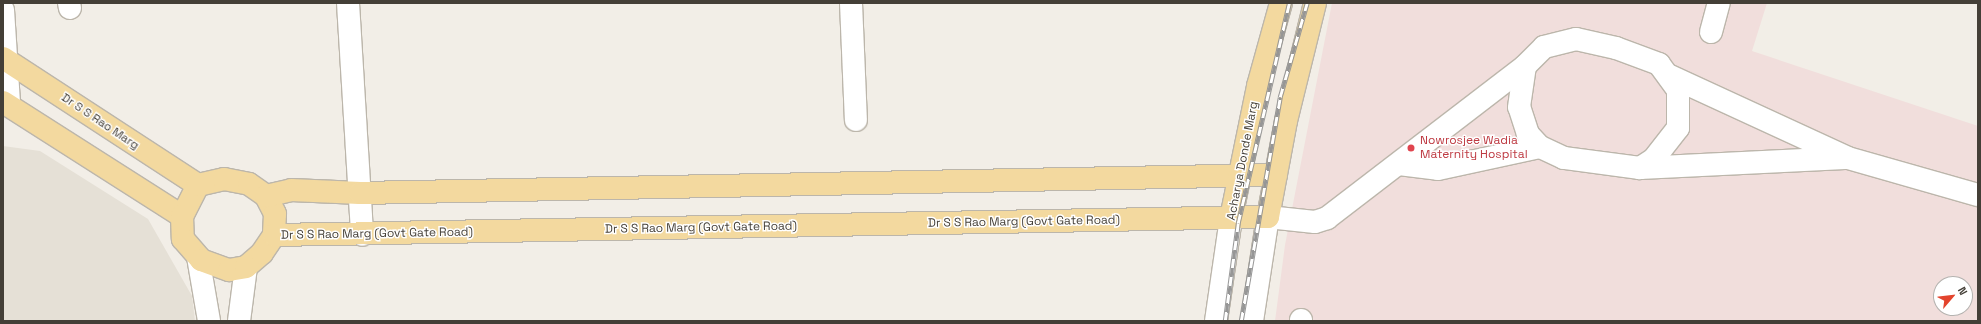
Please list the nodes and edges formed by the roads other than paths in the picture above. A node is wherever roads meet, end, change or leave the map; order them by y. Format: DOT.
graph roads {
  1 [pos="348,3"];
  2 [pos="851,3"];
  3 [pos="1281,3"];
  4 [pos="1315,3"];
  5 [pos="1719,3"];
  6 [pos="3,10"];
  7 [pos="1711,32"];
  8 [pos="5,58"];
  9 [pos="1525,66"];
  10 [pos="1670,76"];
  11 [pos="6,102"];
  12 [pos="856,120"];
  13 [pos="1540,147"];
  14 [pos="1848,158"];
  15 [pos="1399,164"];
  16 [pos="1640,168"];
  17 [pos="1276,175"];
  18 [pos="1240,176"];
  19 [pos="198,185"];
  20 [pos="360,193"];
  21 [pos="1978,195"];
  22 [pos="266,196"];
  23 [pos="182,216"];
  24 [pos="1268,217"];
  25 [pos="1231,218"];
  26 [pos="274,235"];
  27 [pos="362,235"];
  28 [pos="198,257"];
  29 [pos="246,266"];
  30 [pos="209,321"];
  31 [pos="239,321"];
  32 [pos="1216,321"];
  33 [pos="1252,321"];
  1 -- 20 [label="street"];
  2 -- 12 [label="street"];
  3 -- 18 [label="main road, Acharya Donde Marg"];
  4 -- 17 [label="main road"];
  5 -- 7 [label="street"];
  6 -- 8 [label="street"];
  8 -- 11 [label="street"];
  8 -- 19 [label="main road, Dr S S Rao Marg"];
  9 -- 10 [label="street"];
  9 -- 13 [label="street"];
  9 -- 15 [label="street"];
  10 -- 14 [label="street"];
  10 -- 16 [label="street"];
  11 -- 23 [label="main road"];
  13 -- 15 [label="street"];
  13 -- 16 [label="street"];
  14 -- 16 [label="street"];
  14 -- 21 [label="street"];
  15 -- 24 [label="street"];
  17 -- 18 [label="main road"];
  17 -- 24 [label="main road"];
  18 -- 20 [label="main road"];
  18 -- 25 [label="main road, Acharya Donde Marg"];
  19 -- 22 [label="main road"];
  19 -- 23 [label="main road"];
  20 -- 22 [label="main road"];
  20 -- 27 [label="street"];
  22 -- 26 [label="main road"];
  23 -- 28 [label="main road"];
  24 -- 25 [label="main road, Dr S S Rao Marg (Govt Gate Road)"];
  24 -- 33 [label="street"];
  25 -- 27 [label="main road, Dr S S Rao Marg (Govt Gate Road)"];
  25 -- 32 [label="street, Acharya Donde Marg"];
  26 -- 27 [label="main road, Dr S S Rao Marg (Govt Gate Road)"];
  26 -- 29 [label="main road, Dr S S Rao Marg (Govt Gate Road)"];
  28 -- 29 [label="main road"];
  28 -- 30 [label="street"];
  29 -- 31 [label="street"];
}
